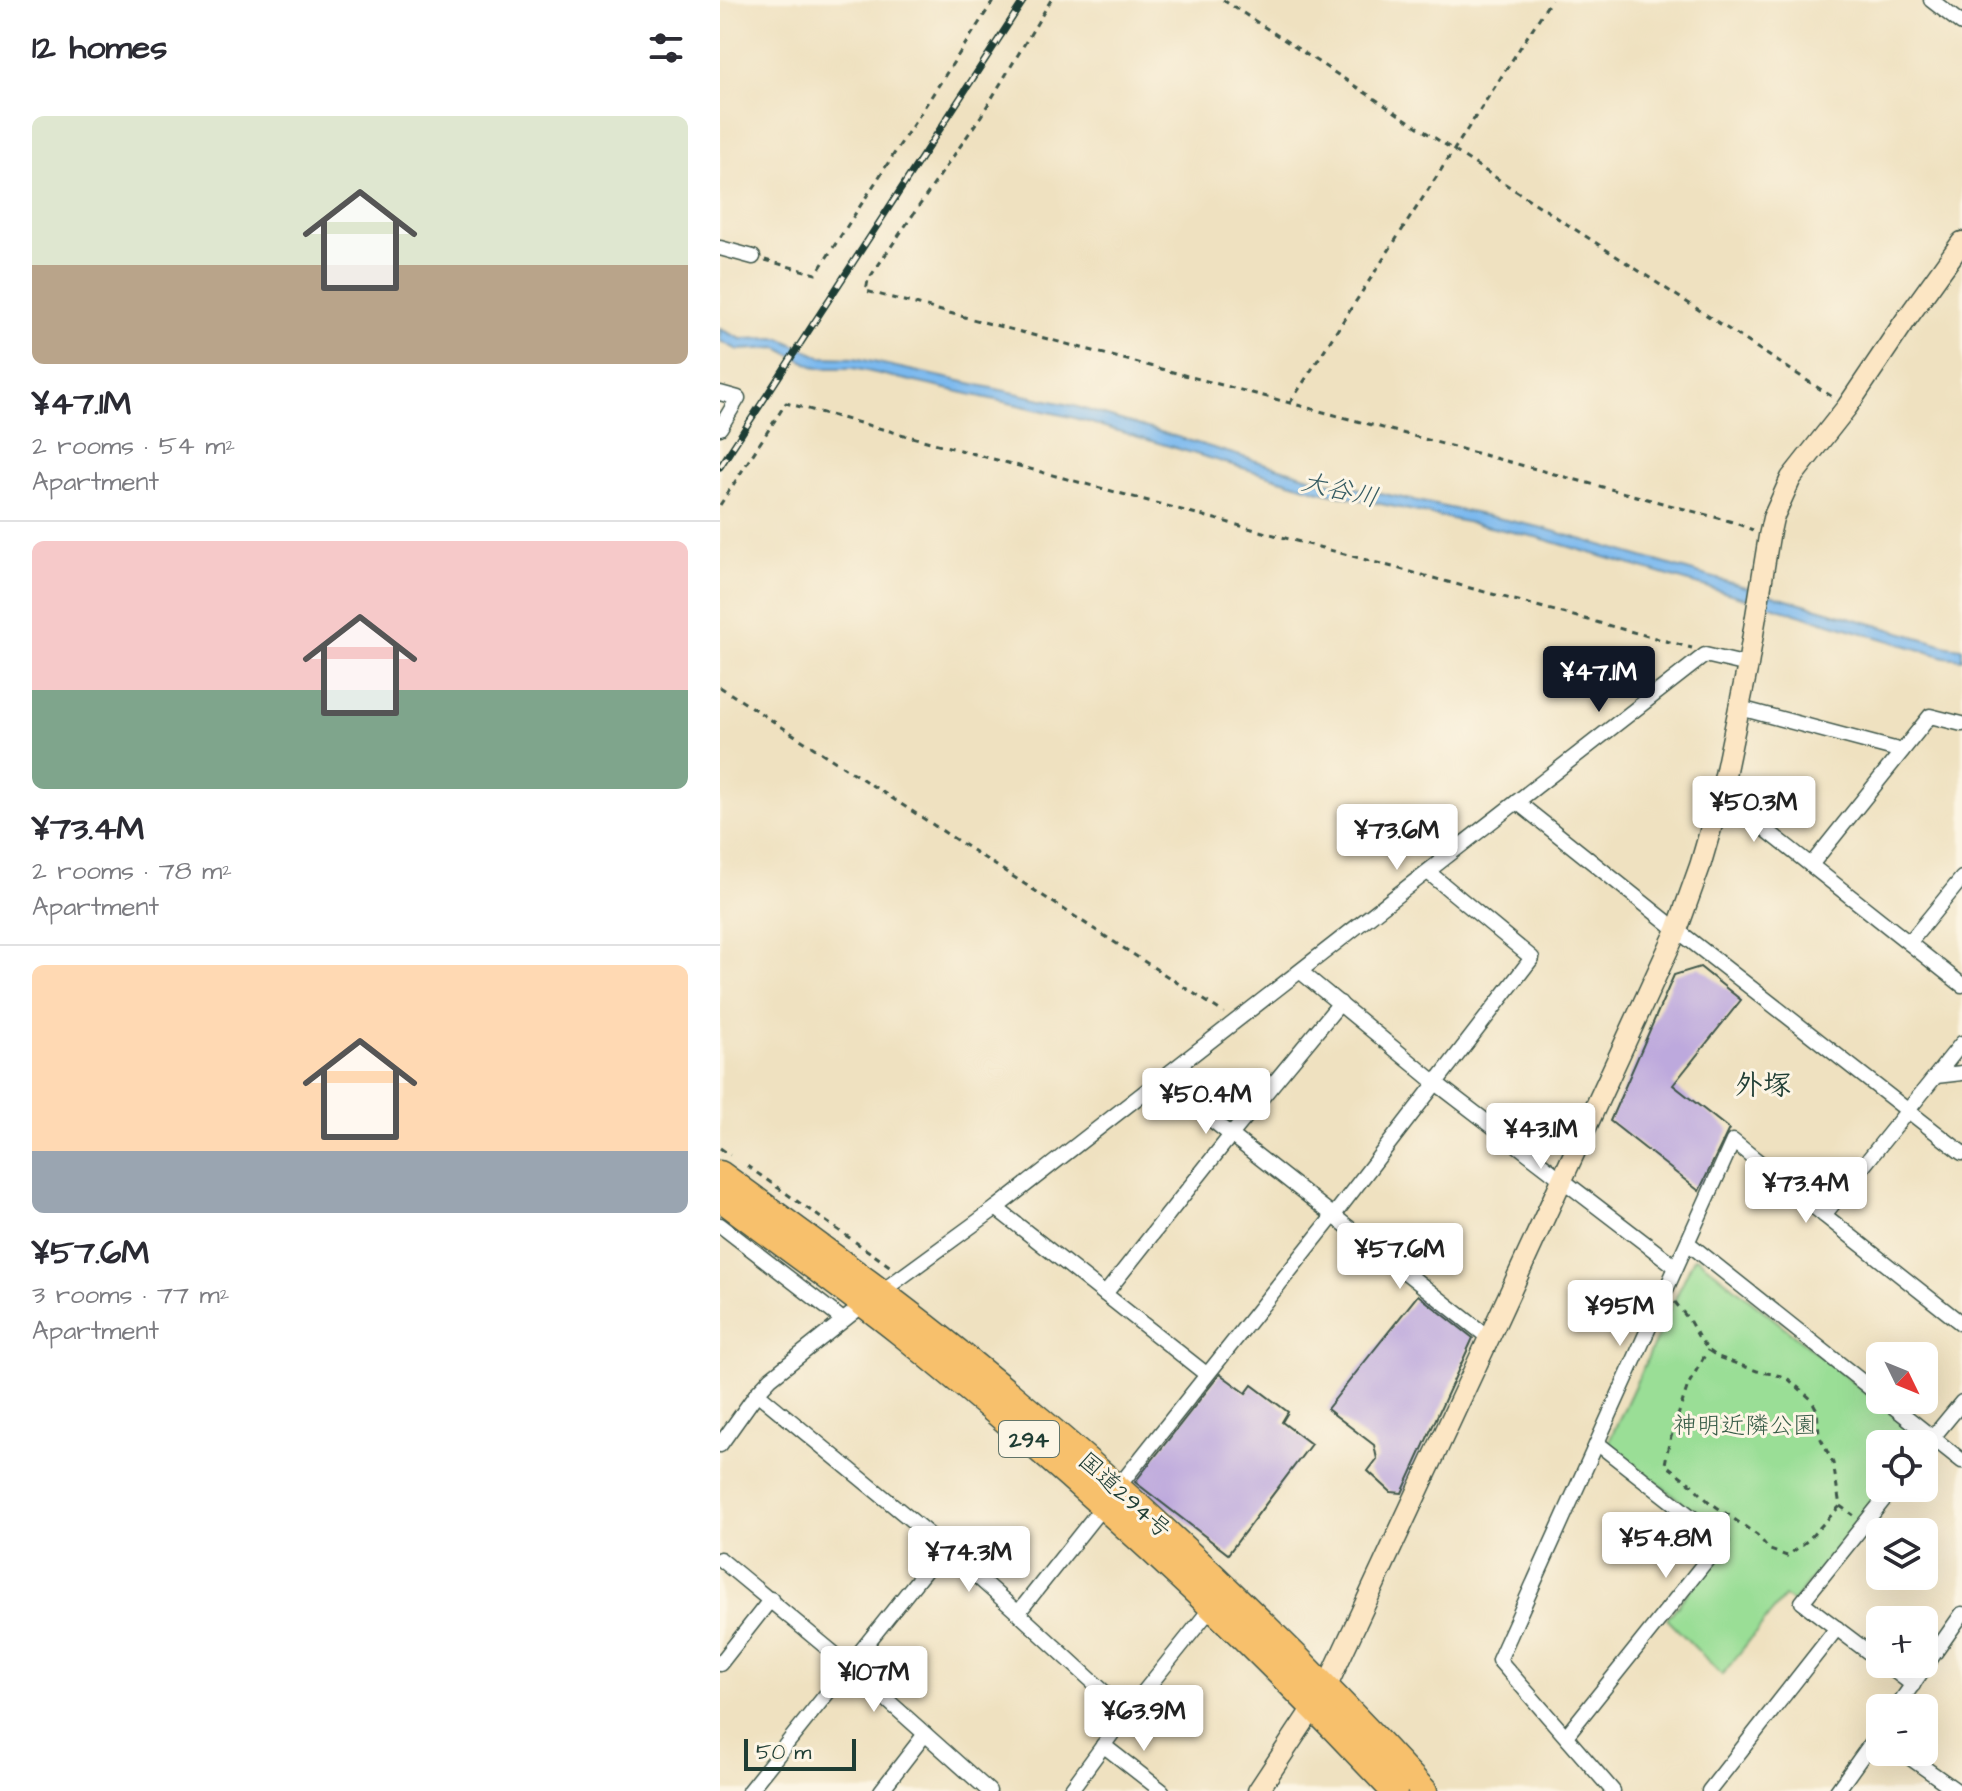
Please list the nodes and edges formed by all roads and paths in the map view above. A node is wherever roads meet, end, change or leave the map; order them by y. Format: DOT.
graph roads {
  1 [pos="994,0"];
  2 [pos="1051,0"];
  3 [pos="1223,0"];
  4 [pos="1551,0"];
  5 [pos="1931,0"];
  6 [pos="1962,24"];
  7 [pos="1454,149"];
  8 [pos="1962,242"];
  9 [pos="720,248"];
  10 [pos="753,257"];
  11 [pos="720,393"];
  12 [pos="1290,403"];
  13 [pos="1847,407"];
  14 [pos="720,428"];
  15 [pos="720,505"];
  16 [pos="1768,540"];
  17 [pos="1705,655"];
  18 [pos="1748,657"];
  19 [pos="720,687"];
  20 [pos="1740,708"];
  21 [pos="1962,724"];
  22 [pos="1902,751"];
  23 [pos="1721,794"];
  24 [pos="1517,802"];
  25 [pos="1811,865"];
  26 [pos="1428,872"];
  27 [pos="1962,878"];
  28 [pos="1677,930"];
  29 [pos="1909,943"];
  30 [pos="1301,972"];
  31 [pos="1962,985"];
  32 [pos="1340,1003"];
  33 [pos="1234,1020"];
  34 [pos="1962,1043"];
  35 [pos="1962,1073"];
  36 [pos="1936,1076"];
  37 [pos="1161,1080"];
  38 [pos="1436,1083"];
  39 [pos="1908,1111"];
  40 [pos="1231,1135"];
  41 [pos="720,1148"];
  42 [pos="1962,1153"];
  43 [pos="732,1165"];
  44 [pos="1562,1178"];
  45 [pos="720,1197"];
  46 [pos="996,1208"];
  47 [pos="1334,1215"];
  48 [pos="1824,1215"];
  49 [pos="720,1225"];
  50 [pos="1688,1243"];
  51 [pos="1676,1267"];
  52 [pos="904,1276"];
  53 [pos="1666,1290"];
  54 [pos="1105,1294"];
  55 [pos="873,1298"];
  56 [pos="843,1320"];
  57 [pos="1962,1324"];
  58 [pos="1489,1338"];
  59 [pos="1708,1350"];
  60 [pos="1206,1374"];
  61 [pos="1866,1385"];
  62 [pos="757,1393"];
  63 [pos="1962,1402"];
  64 [pos="1899,1414"];
  65 [pos="1915,1430"];
  66 [pos="1938,1431"];
  67 [pos="1597,1443"];
  68 [pos="720,1445"];
  69 [pos="1938,1448"];
  70 [pos="1962,1461"];
  71 [pos="1110,1495"];
  72 [pos="1882,1502"];
  73 [pos="944,1547"];
  74 [pos="720,1559"];
  75 [pos="771,1599"];
  76 [pos="1212,1607"];
  77 [pos="1018,1613"];
  78 [pos="1962,1614"];
  79 [pos="1837,1628"];
  80 [pos="1866,1650"];
  81 [pos="720,1664"];
  82 [pos="849,1666"];
  83 [pos="1904,1678"];
  84 [pos="1913,1685"];
  85 [pos="1906,1694"];
  86 [pos="1320,1698"];
  87 [pos="1127,1713"];
  88 [pos="925,1734"];
  89 [pos="1566,1736"];
  90 [pos="1103,1745"];
  91 [pos="1866,1752"];
  92 [pos="1922,1766"];
  93 [pos="749,1791"];
  94 [pos="881,1791"];
  95 [pos="989,1791"];
  96 [pos="1070,1791"];
  97 [pos="1162,1791"];
  98 [pos="1258,1791"];
  99 [pos="1394,1791"];
  100 [pos="1424,1791"];
  101 [pos="1613,1791"];
  102 [pos="1709,1791"];
  103 [pos="1837,1791"];
  104 [pos="1957,1791"];
  1 -- 10 [label="path"];
  2 -- 12 [label="path"];
  3 -- 7 [label="path"];
  4 -- 7 [label="path"];
  5 -- 6 [label="street"];
  7 -- 12 [label="path"];
  7 -- 13 [label="path"];
  8 -- 13 [label="street"];
  9 -- 10 [label="street"];
  11 -- 14 [label="street"];
  12 -- 16 [label="path"];
  13 -- 16 [label="street"];
  15 -- 17 [label="path"];
  16 -- 18 [label="street"];
  17 -- 18 [label="street"];
  17 -- 24 [label="street"];
  18 -- 20 [label="street"];
  19 -- 33 [label="path"];
  20 -- 22 [label="street"];
  20 -- 23 [label="street"];
  21 -- 22 [label="street"];
  22 -- 25 [label="street"];
  23 -- 25 [label="street"];
  23 -- 28 [label="street"];
  24 -- 26 [label="street"];
  24 -- 28 [label="street"];
  25 -- 29 [label="street"];
  26 -- 30 [label="street"];
  26 -- 38 [label="street"];
  27 -- 29 [label="street"];
  28 -- 39 [label="street"];
  28 -- 44 [label="street"];
  29 -- 31 [label="street"];
  30 -- 32 [label="street"];
  30 -- 33 [label="street"];
  32 -- 38 [label="street"];
  32 -- 40 [label="street"];
  33 -- 37 [label="street"];
  34 -- 36 [label="street"];
  35 -- 36 [label="street"];
  36 -- 39 [label="street"];
  37 -- 40 [label="street"];
  37 -- 46 [label="street"];
  38 -- 44 [label="street"];
  38 -- 47 [label="street"];
  39 -- 42 [label="street"];
  39 -- 48 [label="street"];
  40 -- 47 [label="street"];
  40 -- 54 [label="street"];
  41 -- 43 [label="path"];
  43 -- 52 [label="path"];
  43 -- 55 [label="highway, 国道294号 / 294"];
  44 -- 51 [label="street"];
  44 -- 58 [label="street"];
  45 -- 55 [label="highway, 国道294号 / 294"];
  46 -- 52 [label="street"];
  46 -- 54 [label="street"];
  47 -- 58 [label="street"];
  47 -- 60 [label="street"];
  48 -- 50 [label="street"];
  48 -- 57 [label="street"];
  49 -- 56 [label="street"];
  50 -- 51 [label="street"];
  50 -- 61 [label="street"];
  51 -- 53 [label="street"];
  52 -- 55 [label="street"];
  53 -- 59 [label="path"];
  53 -- 67 [label="street"];
  54 -- 60 [label="street"];
  55 -- 56 [label="street"];
  55 -- 71 [label="highway, 国道294号 / 294"];
  56 -- 62 [label="street"];
  58 -- 86 [label="street"];
  59 -- 59 [label="path"];
  60 -- 71 [label="street"];
  62 -- 68 [label="street"];
  62 -- 73 [label="street"];
  63 -- 66 [label="street"];
  64 -- 65 [label="street"];
  67 -- 89 [label="street"];
  67 -- 89 [label="street"];
  69 -- 70 [label="street"];
  71 -- 76 [label="highway, 国道294号 / 294"];
  71 -- 77 [label="street"];
  71 -- 86 [label="highway, 国道294号 / 294"];
  72 -- 79 [label="street"];
  73 -- 77 [label="street"];
  73 -- 82 [label="street"];
  74 -- 75 [label="street"];
  75 -- 81 [label="street"];
  75 -- 82 [label="street"];
  76 -- 86 [label="highway, 国道294号 / 294"];
  76 -- 87 [label="street"];
  77 -- 87 [label="street"];
  78 -- 84 [label="street"];
  79 -- 80 [label="street"];
  79 -- 102 [label="street"];
  82 -- 88 [label="street"];
  82 -- 93 [label="street"];
  83 -- 84 [label="street"];
  84 -- 85 [label="street"];
  86 -- 98 [label="street"];
  86 -- 99 [label="highway, 国道294号 / 294"];
  86 -- 100 [label="highway, 国道294号 / 294"];
  87 -- 90 [label="street"];
  88 -- 94 [label="street"];
  88 -- 95 [label="street"];
  89 -- 101 [label="street"];
  90 -- 96 [label="street"];
  90 -- 97 [label="street"];
  91 -- 103 [label="street"];
  92 -- 104 [label="street"];
}
